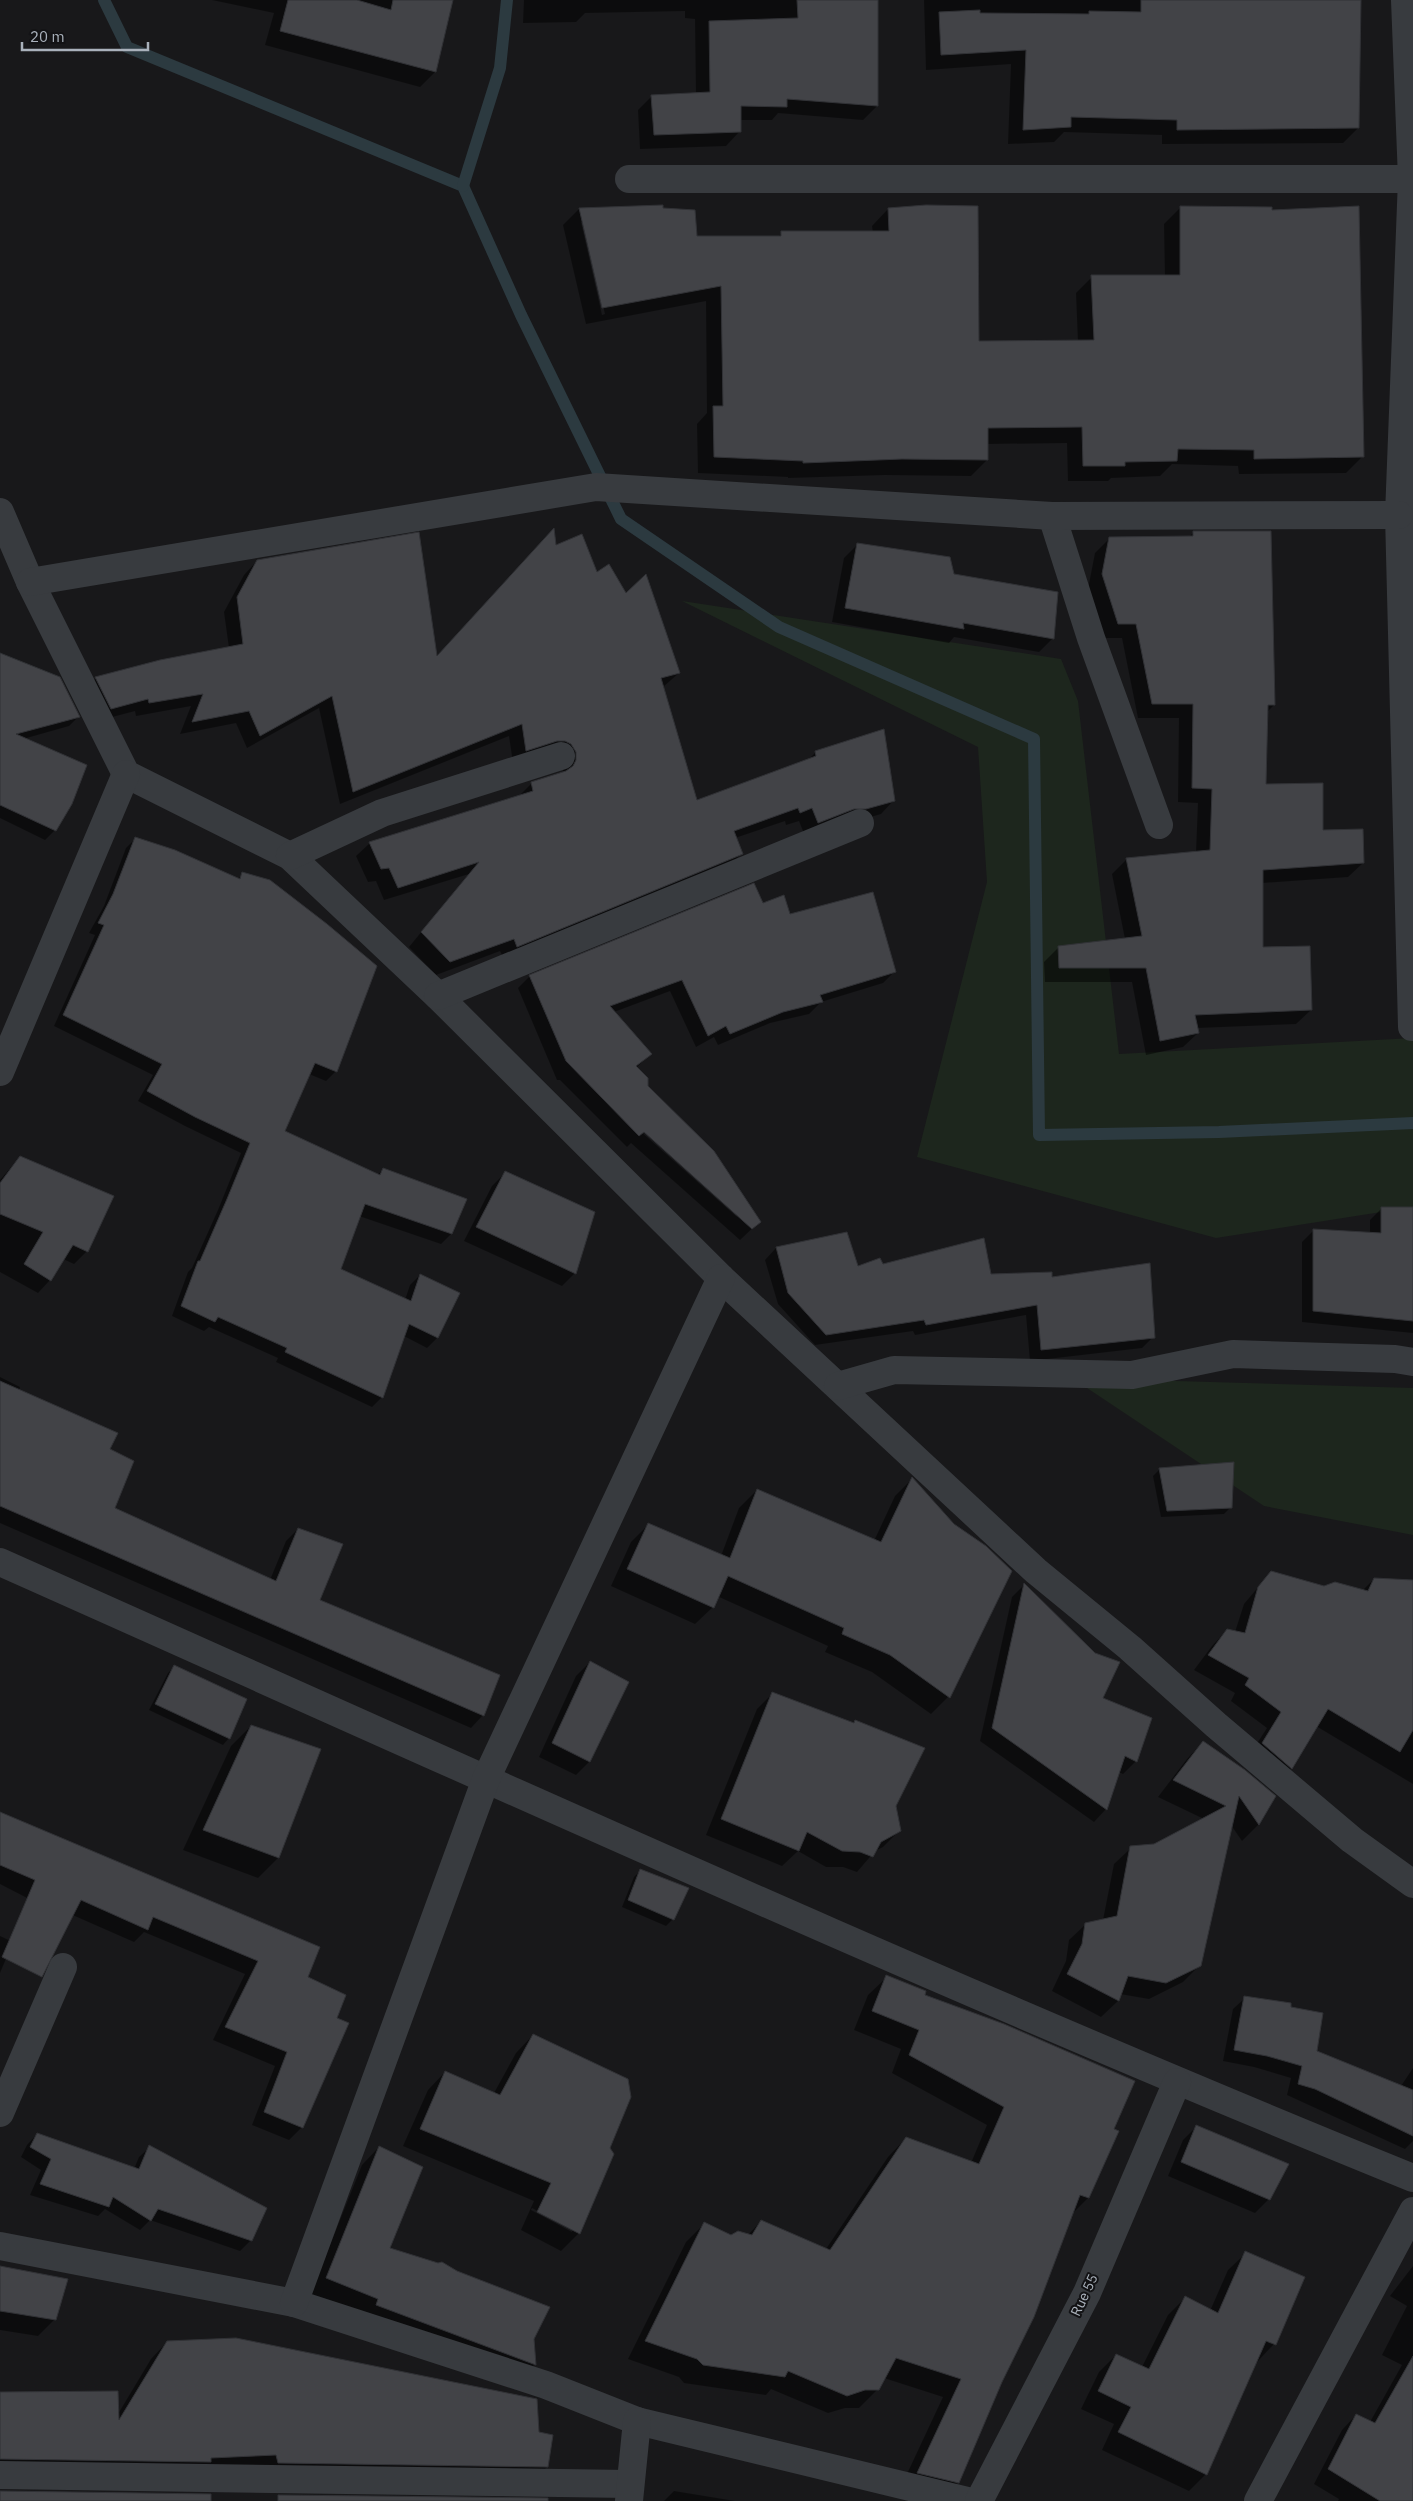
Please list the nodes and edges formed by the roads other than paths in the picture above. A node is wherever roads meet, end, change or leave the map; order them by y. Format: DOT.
graph roads {
  1 [pos="1405,0"];
  2 [pos="629,179"];
  3 [pos="1413,179"];
  4 [pos="0,512"];
  5 [pos="1398,515"];
  6 [pos="1052,516"];
  7 [pos="30,582"];
  8 [pos="561,756"];
  9 [pos="126,774"];
  10 [pos="860,823"];
  11 [pos="1159,825"];
  12 [pos="290,856"];
  13 [pos="438,996"];
  14 [pos="1412,1027"];
  15 [pos="0,1072"];
  16 [pos="721,1278"];
  17 [pos="1413,1362"];
  18 [pos="838,1386"];
  19 [pos="0,1562"];
  20 [pos="486,1779"];
  21 [pos="1413,1884"];
  22 [pos="63,1967"];
  23 [pos="1176,2082"];
  24 [pos="0,2113"];
  25 [pos="1413,2178"];
  26 [pos="1413,2211"];
  27 [pos="0,2246"];
  28 [pos="294,2303"];
  29 [pos="637,2422"];
  30 [pos="0,2476"];
  31 [pos="629,2492"];
  32 [pos="968,2501"];
  33 [pos="979,2501"];
  34 [pos="1258,2501"];
  1 -- 3 [label="street"];
  2 -- 3 [label="street"];
  3 -- 5 [label="street"];
  4 -- 7 [label="street"];
  5 -- 6 [label="street"];
  5 -- 14 [label="street"];
  6 -- 7 [label="street"];
  6 -- 11 [label="street"];
  7 -- 9 [label="street"];
  8 -- 12 [label="street"];
  9 -- 12 [label="street"];
  9 -- 15 [label="street"];
  10 -- 13 [label="street"];
  12 -- 13 [label="street"];
  13 -- 16 [label="street"];
  16 -- 18 [label="street"];
  16 -- 20 [label="street"];
  17 -- 18 [label="street"];
  18 -- 21 [label="street"];
  19 -- 20 [label="street"];
  20 -- 23 [label="street"];
  20 -- 28 [label="street"];
  22 -- 24 [label="street"];
  23 -- 25 [label="street"];
  23 -- 33 [label="street, Rue 55"];
  26 -- 34 [label="street"];
  27 -- 28 [label="street"];
  28 -- 29 [label="street"];
  29 -- 31 [label="street"];
  29 -- 32 [label="street"];
  30 -- 31 [label="street"];
}
